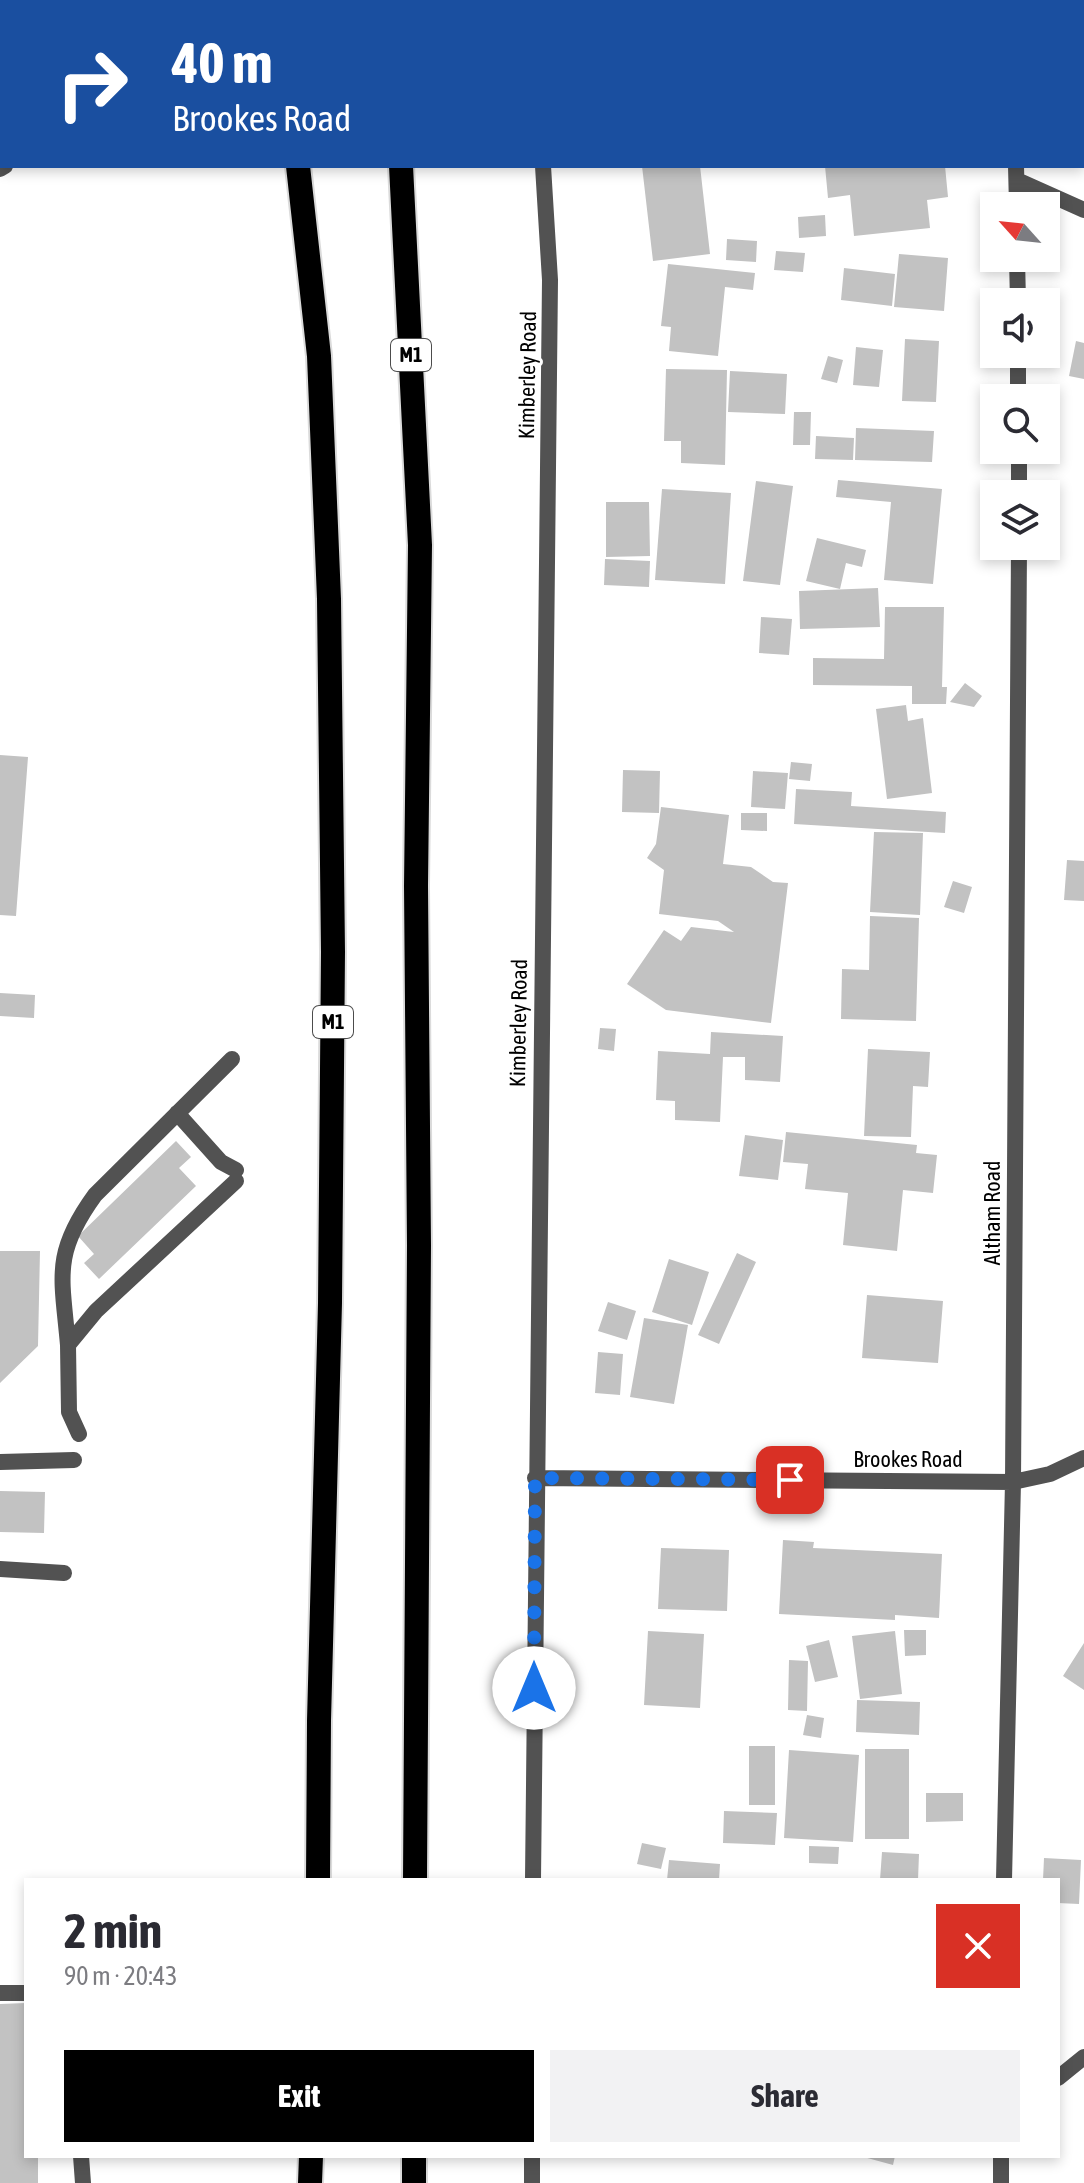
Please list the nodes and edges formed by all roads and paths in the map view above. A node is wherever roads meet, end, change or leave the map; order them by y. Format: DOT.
graph roads {
  1 [pos="298,168"];
  2 [pos="401,168"];
  3 [pos="543,168"];
  4 [pos="1016,173"];
  5 [pos="1084,210"];
  6 [pos="1019,560"];
  7 [pos="232,1059"];
  8 [pos="177,1113"];
  9 [pos="68,1345"];
  10 [pos="79,1434"];
  11 [pos="1084,1458"];
  12 [pos="74,1460"];
  13 [pos="0,1462"];
  14 [pos="535,1478"];
  15 [pos="1013,1482"];
  16 [pos="0,1569"];
  17 [pos="64,1573"];
  18 [pos="318,1878"];
  19 [pos="415,1878"];
  20 [pos="533,1878"];
  21 [pos="1004,1878"];
  22 [pos="0,1993"];
  23 [pos="24,1993"];
  24 [pos="1084,2057"];
  25 [pos="1060,2076"];
  26 [pos="81,2158"];
  27 [pos="311,2158"];
  28 [pos="414,2158"];
  29 [pos="532,2158"];
  30 [pos="1001,2158"];
  31 [pos="83,2183"];
  32 [pos="310,2183"];
  33 [pos="414,2183"];
  34 [pos="532,2183"];
  35 [pos="1001,2183"];
  1 -- 18 [label="highway, M1"];
  2 -- 19 [label="highway, M1"];
  3 -- 14 [label="street, Kimberley Road"];
  4 -- 5 [label="street"];
  6 -- 15 [label="street, Altham Road"];
  7 -- 8 [label="street"];
  8 -- 9 [label="street"];
  8 -- 9 [label="street"];
  9 -- 10 [label="street"];
  11 -- 15 [label="street, Brookes Road"];
  12 -- 13 [label="street"];
  14 -- 15 [label="street, Brookes Road"];
  14 -- 20 [label="street, Kimberley Road"];
  15 -- 21 [label="street, Altham Road"];
  16 -- 17 [label="street"];
  22 -- 23 [label="street"];
  24 -- 25 [label="street"];
  26 -- 31 [label="street"];
  27 -- 32 [label="highway"];
  28 -- 33 [label="highway"];
  29 -- 34 [label="street"];
  30 -- 35 [label="street"];
}
